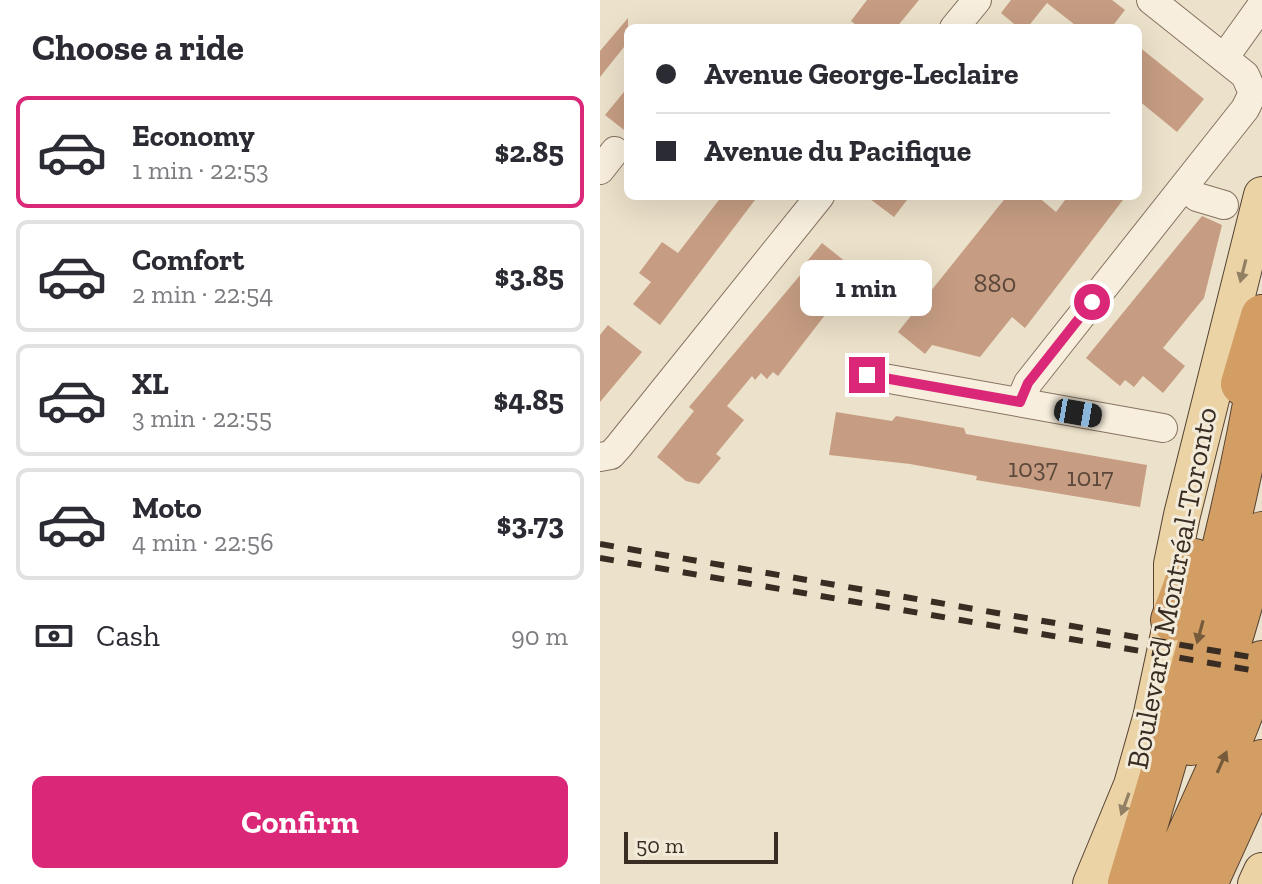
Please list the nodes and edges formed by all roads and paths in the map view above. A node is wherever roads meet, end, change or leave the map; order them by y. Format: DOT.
graph roads {
  1 [pos="977,0"];
  2 [pos="1151,0"];
  3 [pos="1262,5"];
  4 [pos="957,24"];
  5 [pos="1224,58"];
  6 [pos="1258,94"];
  7 [pos="1184,186"];
  8 [pos="1262,195"];
  9 [pos="817,200"];
  10 [pos="1224,205"];
  11 [pos="1262,316"];
  12 [pos="1262,359"];
  13 [pos="867,375"];
  14 [pos="1020,402"];
  15 [pos="1163,428"];
  16 [pos="600,457"];
  17 [pos="1262,533"];
  18 [pos="1172,620"];
  19 [pos="1262,662"];
  20 [pos="1262,761"];
  21 [pos="1262,805"];
  22 [pos="1262,871"];
  23 [pos="1129,884"];
  24 [pos="1206,884"];
  25 [pos="1233,884"];
  26 [pos="1256,884"];
  1 -- 4 [label="street"];
  2 -- 5 [label="street"];
  3 -- 5 [label="street"];
  5 -- 6 [label="street"];
  6 -- 7 [label="street"];
  7 -- 10 [label="street"];
  7 -- 14 [label="street"];
  8 -- 18 [label="main road, Boulevard Montréal-Toronto, one-way"];
  9 -- 16 [label="street"];
  11 -- 18 [label="highway"];
  12 -- 23 [label="highway, one-way"];
  13 -- 14 [label="street"];
  14 -- 15 [label="street"];
  17 -- 23 [label="highway"];
  18 -- 23 [label="main road, Boulevard Montréal-Toronto, one-way"];
  23 -- 19 [label="highway, one-way"];
  20 -- 24 [label="highway"];
  21 -- 25 [label="highway"];
  22 -- 26 [label="main road"];
}
